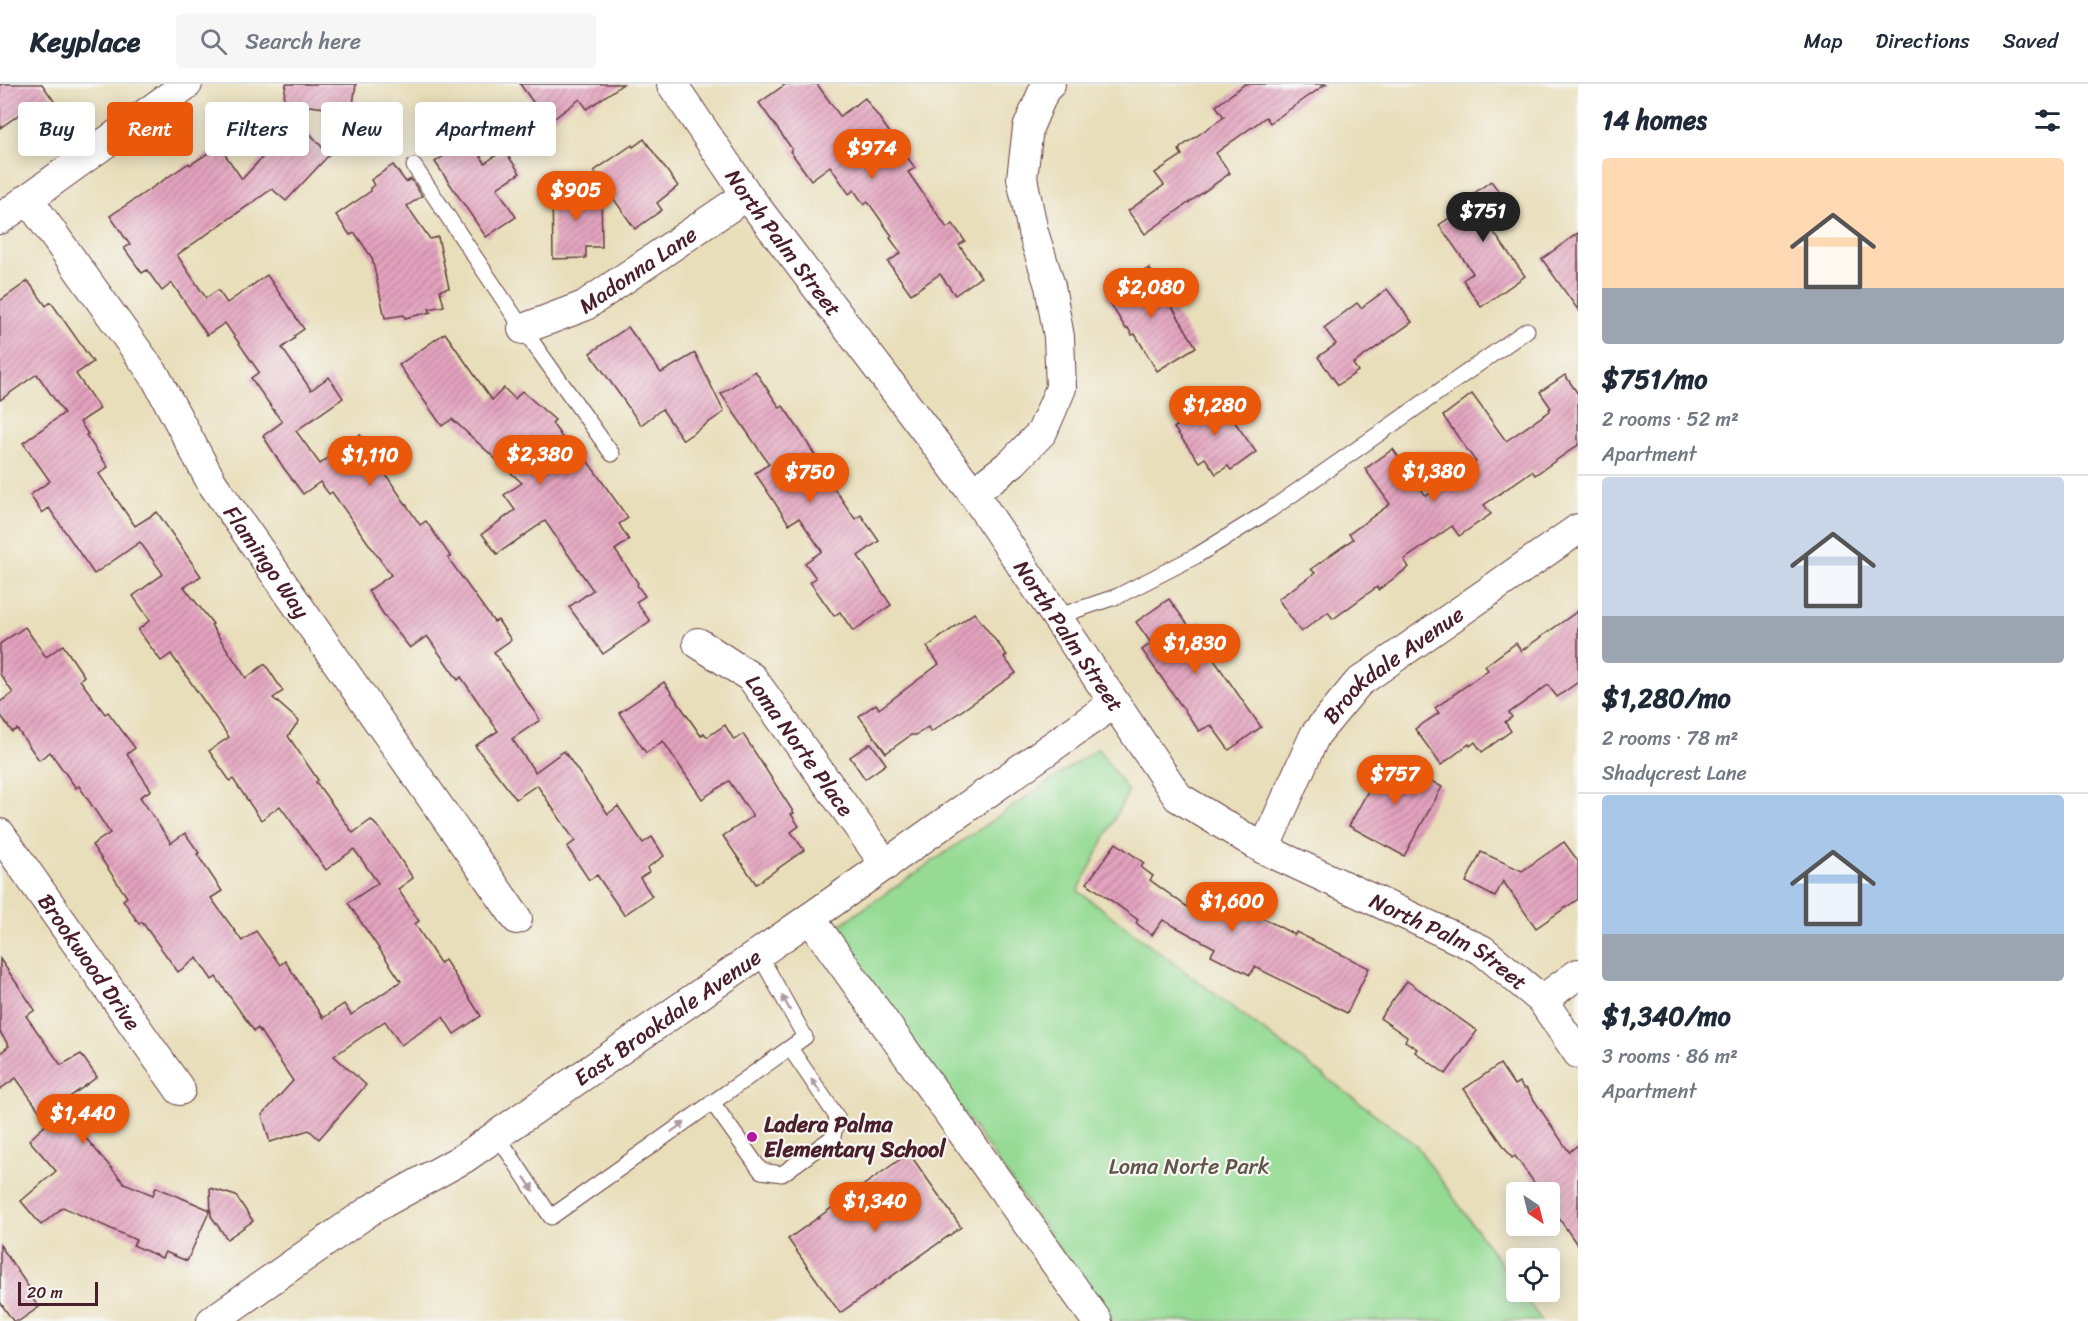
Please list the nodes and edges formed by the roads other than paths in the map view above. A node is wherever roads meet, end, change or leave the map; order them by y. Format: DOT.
graph roads {
  1 [pos="187,84"];
  2 [pos="672,84"];
  3 [pos="1050,84"];
  4 [pos="414,166"];
  5 [pos="747,195"];
  6 [pos="28,199"];
  7 [pos="0,219"];
  8 [pos="524,329"];
  9 [pos="1527,330"];
  10 [pos="612,454"];
  11 [pos="973,493"];
  12 [pos="1578,529"];
  13 [pos="1056,617"];
  14 [pos="698,643"];
  15 [pos="1114,703"];
  16 [pos="0,834"];
  17 [pos="1264,849"];
  18 [pos="886,865"];
  19 [pos="810,918"];
  20 [pos="517,919"];
  21 [pos="759,954"];
  22 [pos="1578,974"];
  23 [pos="1542,1000"];
  24 [pos="790,1048"];
  25 [pos="1578,1053"];
  26 [pos="180,1089"];
  27 [pos="712,1102"];
  28 [pos="497,1135"];
  29 [pos="212,1321"];
  30 [pos="1097,1321"];
  1 -- 6 [label="street"];
  2 -- 5 [label="street, North Palm Street"];
  3 -- 11 [label="street"];
  4 -- 8 [label="lane"];
  5 -- 8 [label="street, Madonna Lane"];
  5 -- 11 [label="street, North Palm Street"];
  6 -- 7 [label="street"];
  6 -- 20 [label="street, Flamingo Way"];
  8 -- 10 [label="lane"];
  9 -- 13 [label="lane"];
  11 -- 13 [label="street, North Palm Street"];
  12 -- 17 [label="street, Brookdale Avenue"];
  13 -- 15 [label="street, North Palm Street"];
  14 -- 18 [label="street, Loma Norte Place"];
  15 -- 17 [label="street, North Palm Street"];
  15 -- 18 [label="street, East Brookdale Avenue"];
  16 -- 26 [label="street, Brookwood Drive"];
  17 -- 23 [label="street, North Palm Street"];
  18 -- 19 [label="street, East Brookdale Avenue"];
  19 -- 21 [label="street, East Brookdale Avenue"];
  19 -- 30 [label="street"];
  24 -- 21 [label="lane, one-way"];
  21 -- 28 [label="street, East Brookdale Avenue"];
  22 -- 23 [label="street"];
  23 -- 25 [label="street, North Palm Street"];
  24 -- 27 [label="lane"];
  27 -- 24 [label="lane, one-way"];
  28 -- 27 [label="lane, one-way"];
  28 -- 29 [label="street, East Brookdale Avenue"];
}
